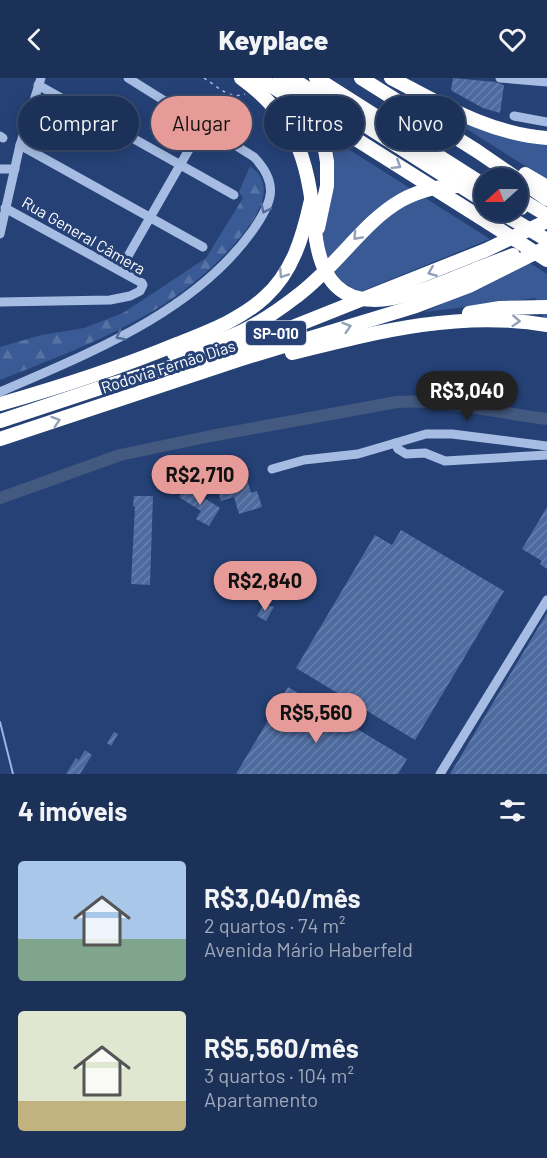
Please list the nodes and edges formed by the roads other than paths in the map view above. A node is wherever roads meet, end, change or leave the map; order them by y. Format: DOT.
graph roads {
  1 [pos="128,78"];
  2 [pos="241,78"];
  3 [pos="280,78"];
  4 [pos="291,78"];
  5 [pos="316,78"];
  6 [pos="361,78"];
  7 [pos="391,78"];
  8 [pos="500,78"];
  9 [pos="40,82"];
  10 [pos="547,82"];
  11 [pos="257,83"];
  12 [pos="157,96"];
  13 [pos="514,116"];
  14 [pos="547,122"];
  15 [pos="547,138"];
  16 [pos="19,150"];
  17 [pos="29,150"];
  18 [pos="189,150"];
  19 [pos="243,150"];
  20 [pos="180,166"];
  21 [pos="0,169"];
  22 [pos="15,169"];
  23 [pos="474,181"];
  24 [pos="474,187"];
  25 [pos="545,193"];
  26 [pos="234,195"];
  27 [pos="474,195"];
  28 [pos="311,200"];
  29 [pos="6,208"];
  30 [pos="528,214"];
  31 [pos="151,218"];
  32 [pos="545,220"];
  33 [pos="527,222"];
  34 [pos="0,234"];
  35 [pos="316,239"];
  36 [pos="547,241"];
  37 [pos="203,247"];
  38 [pos="547,247"];
  39 [pos="547,260"];
  40 [pos="120,270"];
  41 [pos="0,302"];
  42 [pos="547,307"];
  43 [pos="547,325"];
  44 [pos="384,331"];
  45 [pos="151,355"];
  46 [pos="211,370"];
  47 [pos="0,392"];
  48 [pos="0,404"];
  49 [pos="0,421"];
  50 [pos="0,439"];
  51 [pos="395,443"];
  52 [pos="547,446"];
  53 [pos="547,455"];
  54 [pos="272,469"];
  55 [pos="547,600"];
  56 [pos="440,774"];
  1 -- 12 [label="street"];
  2 -- 11 [label="highway"];
  3 -- 35 [label="highway, bridge"];
  4 -- 27 [label="highway"];
  5 -- 23 [label="highway"];
  6 -- 25 [label="highway"];
  7 -- 15 [label="highway"];
  8 -- 10 [label="street"];
  9 -- 20 [label="street"];
  11 -- 28 [label="highway"];
  11 -- 39 [label="highway, one-way, bridge"];
  13 -- 14 [label="street"];
  16 -- 22 [label="street"];
  17 -- 31 [label="street"];
  18 -- 20 [label="street"];
  19 -- 47 [label="street, one-way"];
  20 -- 26 [label="street"];
  20 -- 31 [label="street"];
  21 -- 22 [label="street"];
  22 -- 29 [label="street"];
  24 -- 45 [label="highway, one-way, bridge"];
  28 -- 35 [label="highway"];
  28 -- 45 [label="highway, one-way"];
  29 -- 34 [label="street"];
  29 -- 40 [label="street, Rua General Câmera"];
  30 -- 32 [label="highway"];
  31 -- 37 [label="street"];
  31 -- 40 [label="street"];
  32 -- 49 [label="highway, Rodovia Fernão Dias / SP-010, one-way"];
  33 -- 36 [label="highway, bridge"];
  35 -- 36 [label="highway, bridge"];
  46 -- 38 [label="highway, Rodovia Fernão Dias / SP-010, one-way"];
  40 -- 41 [label="street, Rua General Câmera"];
  42 -- 44 [label="highway"];
  44 -- 43 [label="highway, one-way"];
  44 -- 46 [label="highway"];
  45 -- 48 [label="highway"];
  50 -- 46 [label="highway, Rodovia Fernão Dias / SP-010, one-way"];
  51 -- 52 [label="street"];
  51 -- 53 [label="street"];
  51 -- 54 [label="street"];
  55 -- 56 [label="street"];
}
